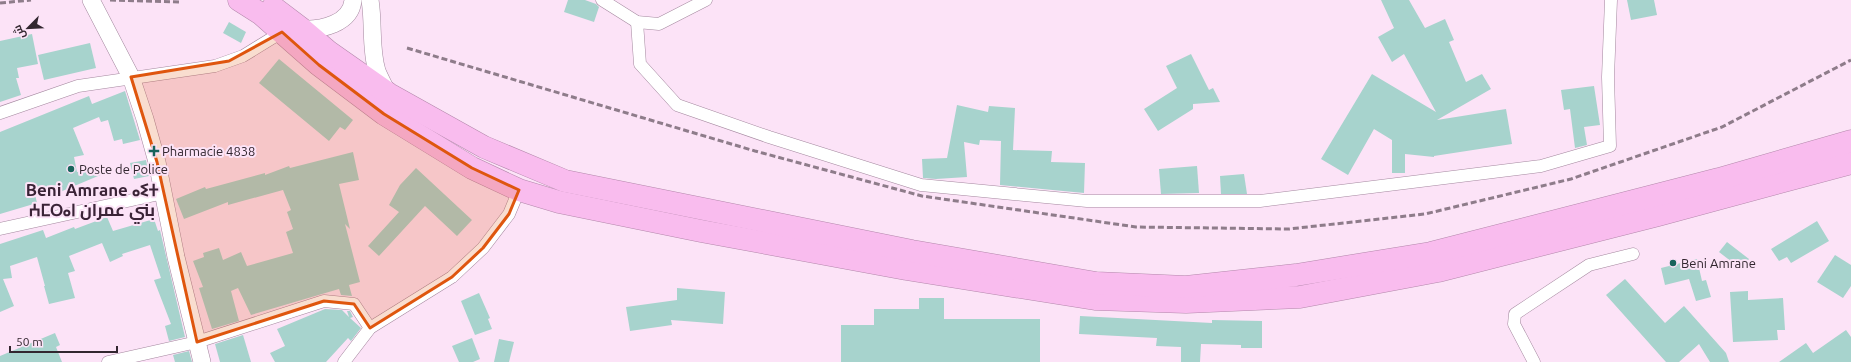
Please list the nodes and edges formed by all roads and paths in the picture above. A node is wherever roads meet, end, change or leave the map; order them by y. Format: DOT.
graph roads {
  1 [pos="91,0"];
  2 [pos="239,0"];
  3 [pos="263,0"];
  4 [pos="353,0"];
  5 [pos="370,0"];
  6 [pos="602,0"];
  7 [pos="706,0"];
  8 [pos="1611,0"];
  9 [pos="637,22"];
  10 [pos="292,30"];
  11 [pos="131,77"];
  12 [pos="389,94"];
  13 [pos="0,113"];
  14 [pos="1851,141"];
  15 [pos="1851,163"];
  16 [pos="518,190"];
  17 [pos="164,193"];
  18 [pos="0,229"];
  19 [pos="1633,254"];
  20 [pos="370,328"];
  21 [pos="197,342"];
  22 [pos="108,362"];
  23 [pos="202,362"];
  24 [pos="344,362"];
  25 [pos="1534,362"];
  1 -- 11 [label="main road"];
  2 -- 10 [label="highway"];
  3 -- 10 [label="highway"];
  4 -- 10 [label="main road"];
  5 -- 12 [label="main road"];
  6 -- 9 [label="street"];
  7 -- 9 [label="street"];
  8 -- 9 [label="street"];
  10 -- 11 [label="street"];
  10 -- 12 [label="highway"];
  10 -- 16 [label="highway"];
  11 -- 13 [label="street"];
  11 -- 17 [label="main road"];
  12 -- 14 [label="highway"];
  15 -- 16 [label="highway"];
  16 -- 20 [label="street"];
  17 -- 18 [label="street"];
  17 -- 21 [label="main road"];
  19 -- 25 [label="street"];
  20 -- 21 [label="street"];
  20 -- 24 [label="street"];
  21 -- 22 [label="street"];
  21 -- 23 [label="main road"];
}
